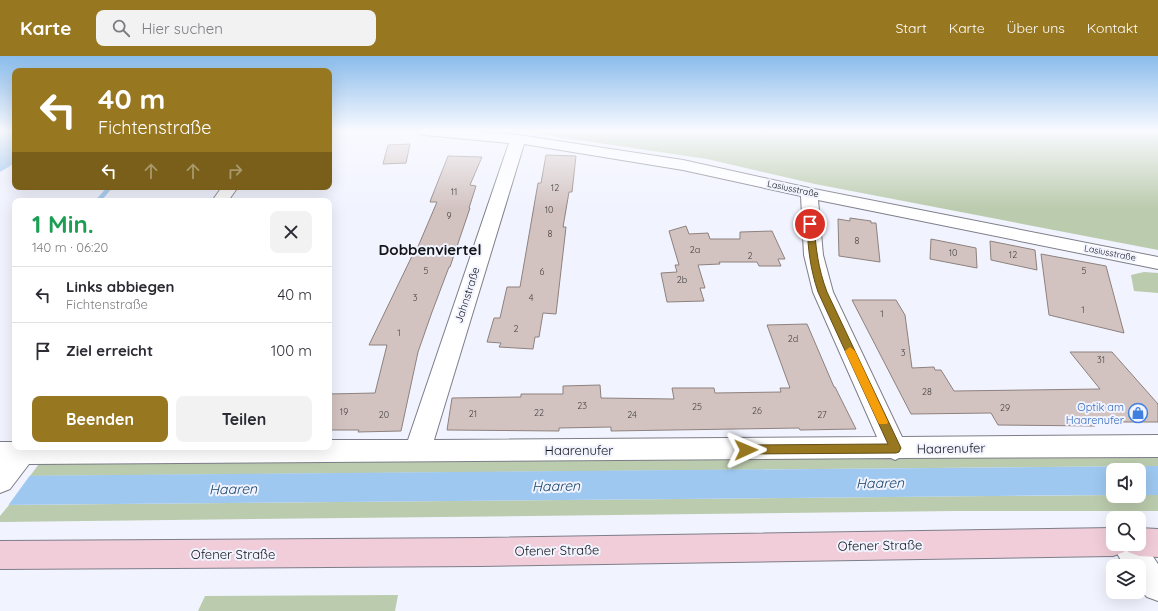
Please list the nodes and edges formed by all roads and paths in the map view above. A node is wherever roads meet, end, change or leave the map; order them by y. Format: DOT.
graph roads {
  1 [pos="512,157"];
  2 [pos="632,157"];
  3 [pos="809,193"];
  4 [pos="1158,263"];
  5 [pos="1158,446"];
  6 [pos="896,448"];
  7 [pos="418,451"];
  8 [pos="11,461"];
  9 [pos="1106,542"];
  10 [pos="1146,542"];
  11 [pos="1158,543"];
  12 [pos="1132,551"];
  13 [pos="0,556"];
  14 [pos="1158,586"];
  1 -- 7 [label="street, Jahnstraße"];
  2 -- 3 [label="street, Lasiusstraße"];
  3 -- 4 [label="street, Lasiusstraße"];
  3 -- 6 [label="street"];
  5 -- 6 [label="street, Haarenufer"];
  6 -- 7 [label="street, Haarenufer"];
  7 -- 8 [label="street, Haarenufer"];
  9 -- 13 [label="main road, Ofener Straße"];
  10 -- 11 [label="main road"];
  12 -- 14 [label="street"];
}
